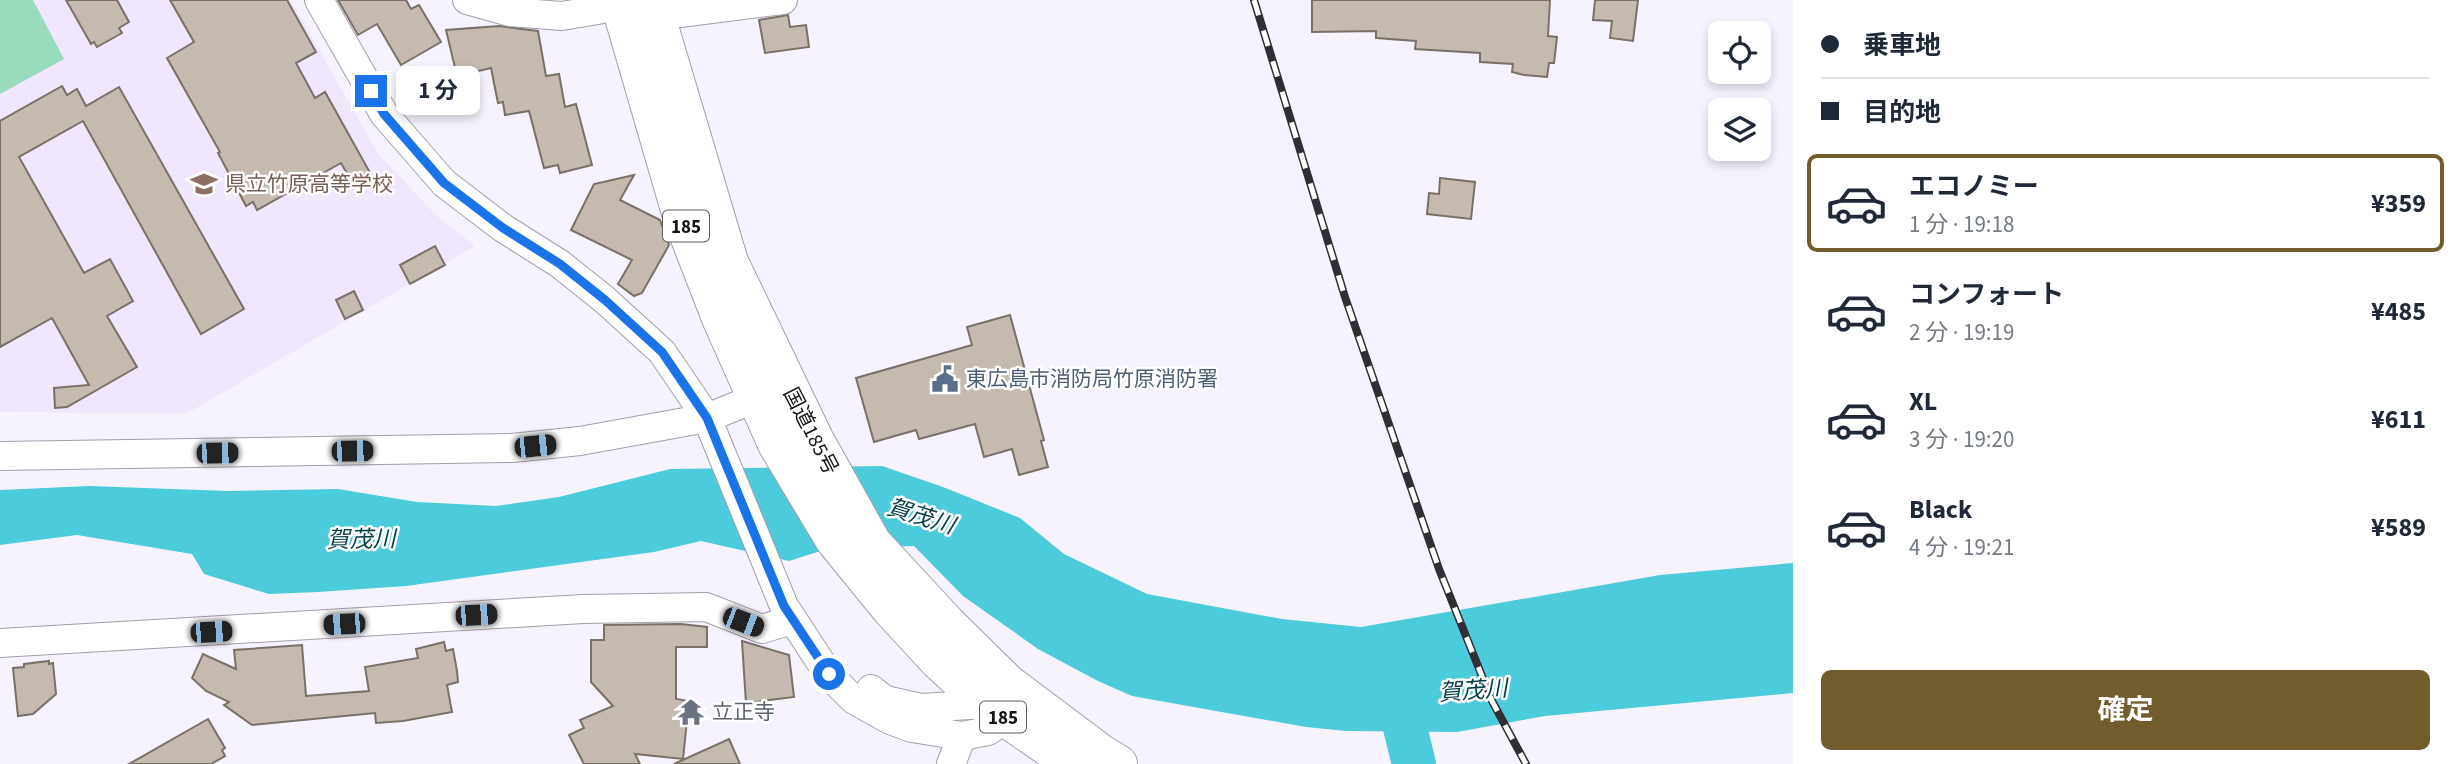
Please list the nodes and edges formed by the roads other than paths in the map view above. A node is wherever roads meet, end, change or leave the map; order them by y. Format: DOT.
graph roads {
  1 [pos="319,0"];
  2 [pos="467,0"];
  3 [pos="783,0"];
  4 [pos="637,5"];
  5 [pos="756,398"];
  6 [pos="711,429"];
  7 [pos="796,441"];
  8 [pos="0,456"];
  9 [pos="788,613"];
  10 [pos="0,643"];
  11 [pos="1004,695"];
  12 [pos="962,736"];
  13 [pos="951,764"];
  14 [pos="1073,764"];
  15 [pos="1118,764"];
  1 -- 6 [label="street"];
  2 -- 4 [label="street"];
  3 -- 4 [label="street"];
  4 -- 5 [label="highway, 国道185号 / 185"];
  4 -- 7 [label="highway, 国道185号 / 185"];
  5 -- 6 [label="street"];
  5 -- 7 [label="highway, 国道185号 / 185"];
  6 -- 8 [label="street"];
  6 -- 9 [label="street"];
  7 -- 11 [label="highway, 国道185号 / 185"];
  7 -- 11 [label="highway, 国道185号 / 185"];
  9 -- 10 [label="street"];
  9 -- 11 [label="street"];
  9 -- 12 [label="street"];
  11 -- 12 [label="street"];
  11 -- 14 [label="highway, 国道185号 / 185"];
  11 -- 15 [label="highway, 国道185号 / 185"];
  12 -- 13 [label="street"];
}
